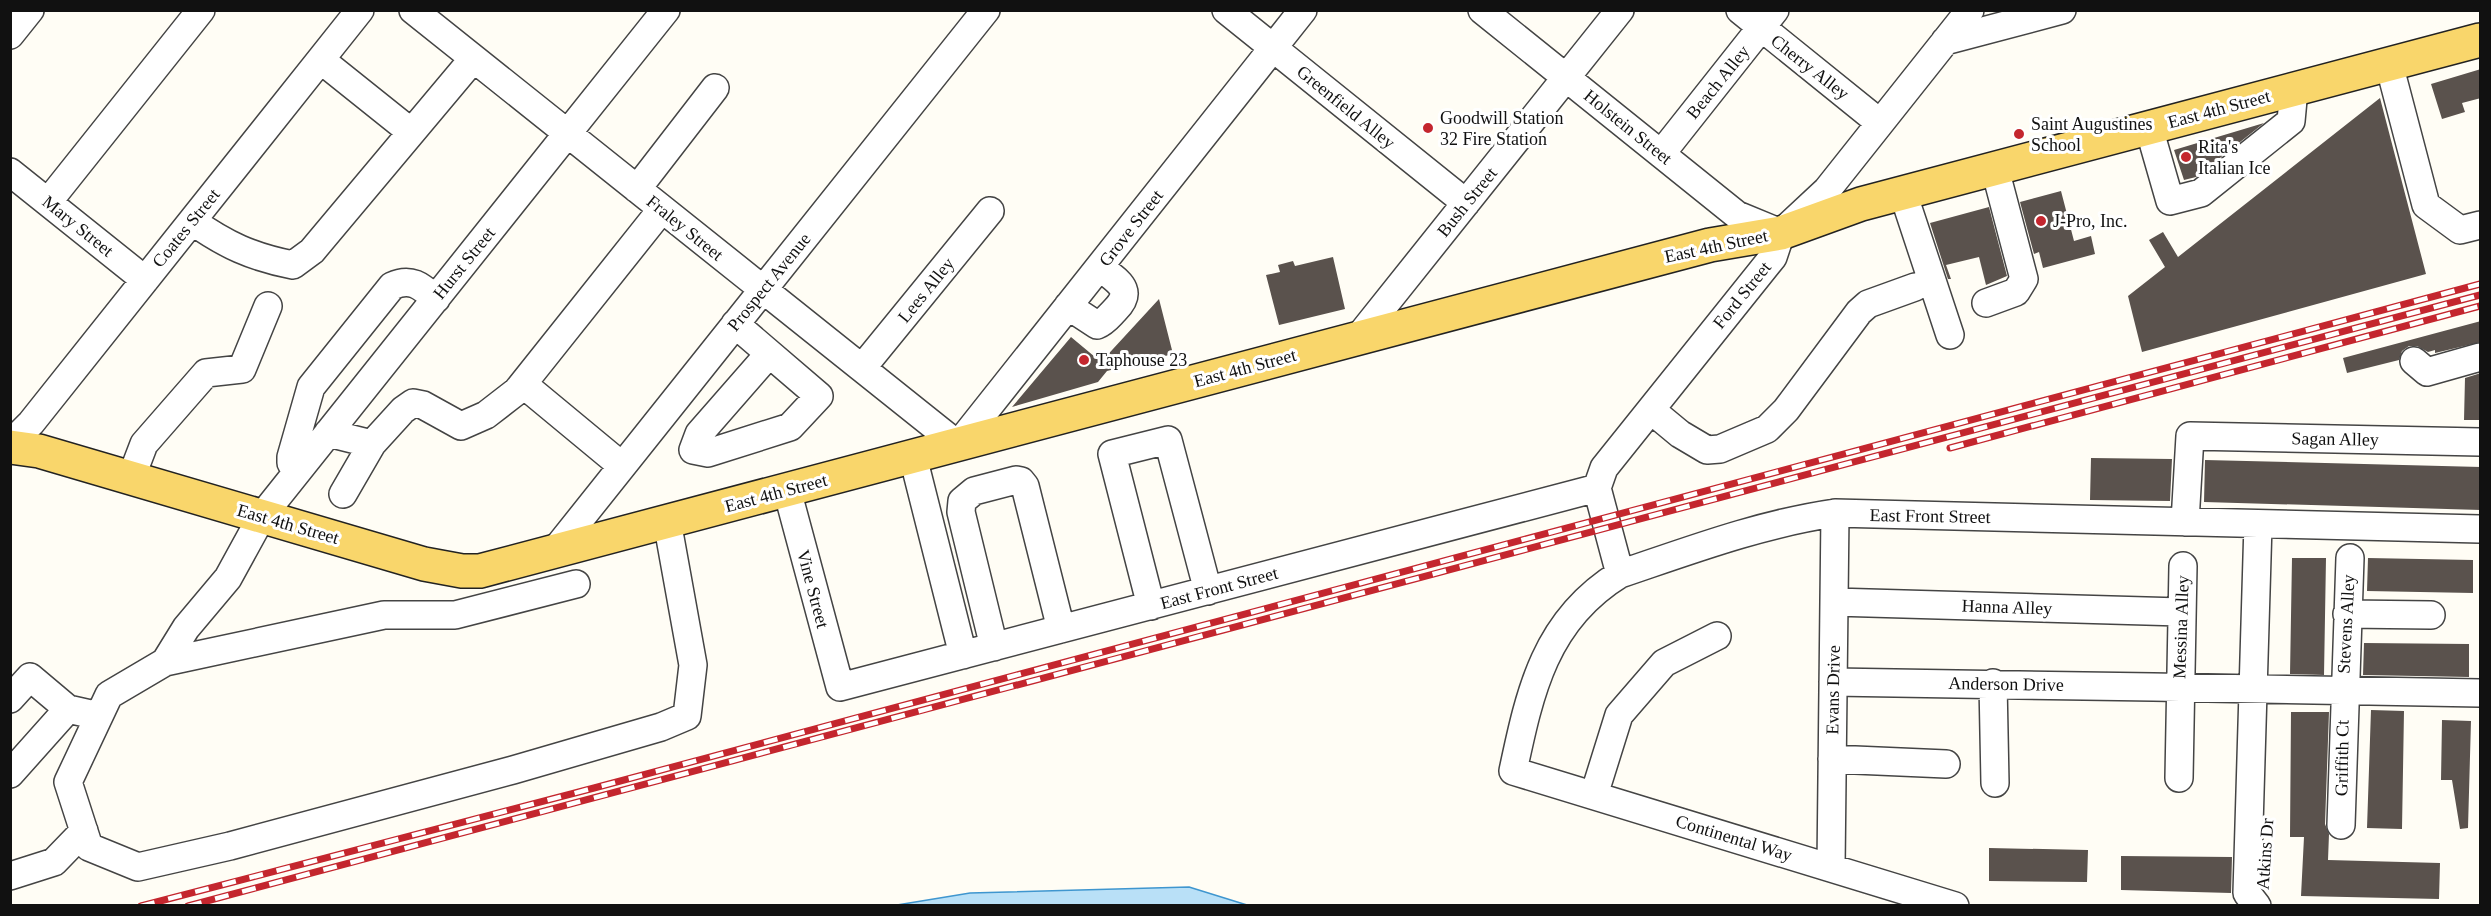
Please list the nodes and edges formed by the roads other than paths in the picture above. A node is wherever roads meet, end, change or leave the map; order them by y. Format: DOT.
graph roads {
  1 [pos="30,10"];
  2 [pos="201,10"];
  3 [pos="360,10"];
  4 [pos="413,10"];
  5 [pos="666,10"];
  6 [pos="986,10"];
  7 [pos="1226,10"];
  8 [pos="1303,10"];
  9 [pos="1482,10"];
  10 [pos="1620,10"];
  11 [pos="1740,10"];
  12 [pos="1970,10"];
  13 [pos="2062,10"];
  14 [pos="1768,19"];
  15 [pos="10,35"];
  16 [pos="2481,40"];
  17 [pos="1945,41"];
  18 [pos="1273,49"];
  19 [pos="473,59"];
  20 [pos="321,60"];
  21 [pos="2389,64"];
  22 [pos="1566,78"];
  23 [pos="715,88"];
  24 [pos="2294,89"];
  25 [pos="1880,123"];
  26 [pos="2149,128"];
  27 [pos="411,132"];
  28 [pos="567,134"];
  29 [pos="1661,153"];
  30 [pos="1995,169"];
  31 [pos="10,172"];
  32 [pos="637,189"];
  33 [pos="1903,193"];
  34 [pos="48,202"];
  35 [pos="1466,203"];
  36 [pos="662,209"];
  37 [pos="990,211"];
  38 [pos="192,221"];
  39 [pos="2481,225"];
  40 [pos="1780,233"];
  41 [pos="1100,267"];
  42 [pos="145,280"];
  43 [pos="1915,287"];
  44 [pos="763,289"];
  45 [pos="436,299"];
  46 [pos="1986,303"];
  47 [pos="268,306"];
  48 [pos="1068,306"];
  49 [pos="735,324"];
  50 [pos="1950,335"];
  51 [pos="1358,338"];
  52 [pos="769,354"];
  53 [pos="2481,357"];
  54 [pos="2414,361"];
  55 [pos="862,368"];
  56 [pos="523,384"];
  57 [pos="1651,410"];
  58 [pos="328,433"];
  59 [pos="2481,442"];
  60 [pos="372,444"];
  61 [pos="958,445"];
  62 [pos="10,446"];
  63 [pos="913,457"];
  64 [pos="622,466"];
  65 [pos="297,472"];
  66 [pos="131,478"];
  67 [pos="1597,488"];
  68 [pos="787,490"];
  69 [pos="343,494"];
  70 [pos="1835,513"];
  71 [pos="262,516"];
  72 [pos="667,521"];
  73 [pos="2185,522"];
  74 [pos="2267,524"];
  75 [pos="2481,529"];
  76 [pos="553,553"];
  77 [pos="2349,558"];
  78 [pos="2182,566"];
  79 [pos="1620,574"];
  80 [pos="576,585"];
  81 [pos="1208,591"];
  82 [pos="1834,602"];
  83 [pos="1151,606"];
  84 [pos="2181,612"];
  85 [pos="2347,614"];
  86 [pos="2431,615"];
  87 [pos="1061,629"];
  88 [pos="1717,636"];
  89 [pos="994,647"];
  90 [pos="963,655"];
  91 [pos="165,662"];
  92 [pos="1833,682"];
  93 [pos="1993,683"];
  94 [pos="840,687"];
  95 [pos="2179,689"];
  96 [pos="2262,690"];
  97 [pos="2343,691"];
  98 [pos="2481,693"];
  99 [pos="10,699"];
  100 [pos="68,709"];
  101 [pos="99,716"];
  102 [pos="1832,759"];
  103 [pos="1946,764"];
  104 [pos="1514,771"];
  105 [pos="10,774"];
  106 [pos="2179,778"];
  107 [pos="1995,783"];
  108 [pos="1594,795"];
  109 [pos="2342,825"];
  110 [pos="84,831"];
  111 [pos="1831,867"];
  112 [pos="10,876"];
  113 [pos="2257,905"];
  114 [pos="1955,906"];
  1 -- 15 [label="street"];
  2 -- 34 [label="street"];
  3 -- 20 [label="street, Coates Street"];
  4 -- 19 [label="street, Fraley Street"];
  5 -- 28 [label="street, Hurst Street"];
  6 -- 44 [label="street, Prospect Avenue"];
  7 -- 18 [label="street, Greenfield Alley"];
  8 -- 18 [label="street, Grove Street"];
  9 -- 22 [label="street, Holstein Street"];
  10 -- 22 [label="street, Bush Street"];
  11 -- 14 [label="street, Cherry Alley"];
  12 -- 17 [label="street, Ford Street"];
  13 -- 17 [label="street"];
  14 -- 25 [label="street, Cherry Alley"];
  14 -- 29 [label="street, Beach Alley"];
  16 -- 21 [label="main road, East 4th Street"];
  17 -- 25 [label="street, Ford Street"];
  18 -- 35 [label="street, Greenfield Alley"];
  18 -- 41 [label="street, Grove Street"];
  19 -- 27 [label="street"];
  19 -- 28 [label="street, Fraley Street"];
  20 -- 27 [label="street"];
  20 -- 38 [label="street, Coates Street"];
  21 -- 24 [label="main road, East 4th Street"];
  21 -- 39 [label="street"];
  22 -- 29 [label="street, Holstein Street"];
  22 -- 35 [label="street, Bush Street"];
  23 -- 32 [label="street"];
  24 -- 26 [label="main road, East 4th Street"];
  24 -- 26 [label="street"];
  25 -- 40 [label="street, Ford Street"];
  26 -- 30 [label="main road, East 4th Street"];
  27 -- 38 [label="street"];
  28 -- 32 [label="street, Fraley Street"];
  28 -- 45 [label="street, Hurst Street"];
  29 -- 40 [label="street, Holstein Street"];
  30 -- 33 [label="main road, East 4th Street"];
  30 -- 46 [label="street"];
  31 -- 34 [label="street, Mary Street"];
  32 -- 36 [label="street, Fraley Street"];
  33 -- 40 [label="main road, East 4th Street"];
  33 -- 50 [label="street"];
  34 -- 42 [label="street, Mary Street"];
  35 -- 51 [label="street, Bush Street"];
  36 -- 44 [label="street, Fraley Street"];
  36 -- 56 [label="street"];
  37 -- 55 [label="street, Lees Alley"];
  38 -- 42 [label="street, Coates Street"];
  40 -- 51 [label="main road, East 4th Street"];
  40 -- 57 [label="street, Ford Street"];
  41 -- 48 [label="street, Grove Street"];
  41 -- 48 [label="street"];
  42 -- 62 [label="street, Coates Street"];
  43 -- 57 [label="street"];
  44 -- 49 [label="street, Prospect Avenue"];
  44 -- 55 [label="street, Fraley Street"];
  45 -- 58 [label="street, Hurst Street"];
  45 -- 65 [label="street"];
  47 -- 66 [label="street"];
  48 -- 61 [label="street, Grove Street"];
  49 -- 52 [label="street"];
  49 -- 64 [label="street, Prospect Avenue"];
  51 -- 61 [label="main road, East 4th Street"];
  53 -- 54 [label="street"];
  55 -- 61 [label="street, Fraley Street"];
  56 -- 60 [label="street"];
  56 -- 64 [label="street"];
  57 -- 67 [label="street, Ford Street"];
  58 -- 60 [label="street"];
  58 -- 65 [label="street, Hurst Street"];
  59 -- 73 [label="street, Sagan Alley"];
  60 -- 69 [label="street"];
  61 -- 63 [label="main road, East 4th Street"];
  62 -- 66 [label="main road, East 4th Street"];
  63 -- 68 [label="main road, East 4th Street"];
  63 -- 90 [label="street"];
  64 -- 76 [label="street, Prospect Avenue"];
  65 -- 71 [label="street, Hurst Street"];
  66 -- 71 [label="main road, East 4th Street"];
  67 -- 79 [label="street"];
  67 -- 81 [label="street, East Front Street"];
  68 -- 72 [label="main road, East 4th Street"];
  68 -- 94 [label="street, Vine Street"];
  70 -- 73 [label="street, East Front Street"];
  70 -- 79 [label="street, East Front Street"];
  70 -- 82 [label="street, Evans Drive"];
  71 -- 76 [label="main road, East 4th Street"];
  71 -- 91 [label="street, Hurst Street"];
  72 -- 76 [label="main road, East 4th Street"];
  72 -- 110 [label="street"];
  73 -- 74 [label="street, East Front Street"];
  74 -- 75 [label="street, East Front Street"];
  74 -- 96 [label="street, Atkins Dr"];
  77 -- 85 [label="street, Stevens Alley"];
  78 -- 84 [label="street, Messina Alley"];
  79 -- 104 [label="street, East Front Street"];
  80 -- 91 [label="street"];
  81 -- 83 [label="street, East Front Street"];
  81 -- 83 [label="street"];
  82 -- 84 [label="street, Hanna Alley"];
  82 -- 92 [label="street, Evans Drive"];
  83 -- 87 [label="street, East Front Street"];
  84 -- 95 [label="street, Messina Alley"];
  85 -- 86 [label="street"];
  85 -- 97 [label="street, Stevens Alley"];
  87 -- 89 [label="street, East Front Street"];
  87 -- 89 [label="street"];
  88 -- 108 [label="street"];
  89 -- 90 [label="street, East Front Street"];
  90 -- 94 [label="street, East Front Street"];
  91 -- 101 [label="street"];
  92 -- 93 [label="street, Anderson Drive"];
  92 -- 102 [label="street, Evans Drive"];
  93 -- 95 [label="street, Anderson Drive"];
  93 -- 107 [label="street"];
  95 -- 96 [label="street, Anderson Drive"];
  95 -- 106 [label="street, Messina Alley"];
  96 -- 97 [label="street"];
  96 -- 113 [label="street, Atkins Dr"];
  97 -- 98 [label="street"];
  97 -- 109 [label="street, Griffith Ct"];
  99 -- 100 [label="street"];
  100 -- 101 [label="street"];
  100 -- 105 [label="street"];
  101 -- 110 [label="street"];
  102 -- 103 [label="street"];
  102 -- 111 [label="street, Evans Drive"];
  104 -- 108 [label="street, Continental Way"];
  108 -- 111 [label="street, Continental Way"];
  110 -- 112 [label="street"];
  111 -- 114 [label="street, Continental Way"];
}
